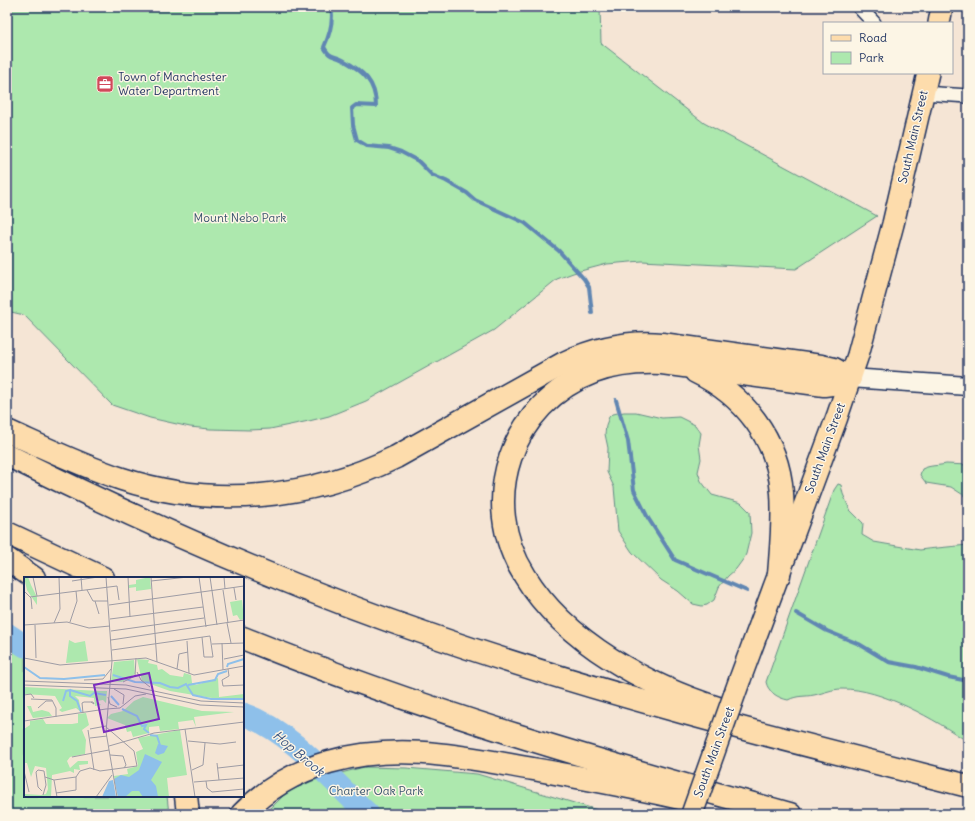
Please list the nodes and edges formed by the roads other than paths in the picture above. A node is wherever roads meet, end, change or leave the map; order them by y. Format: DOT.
graph roads {
  1 [pos="859,7"];
  2 [pos="942,7"];
  3 [pos="873,22"];
  4 [pos="939,22"];
  5 [pos="928,74"];
  6 [pos="923,93"];
  7 [pos="968,96"];
  8 [pos="672,364"];
  9 [pos="850,378"];
  10 [pos="968,386"];
  11 [pos="7,431"];
  12 [pos="7,455"];
  13 [pos="7,533"];
  14 [pos="7,559"];
  15 [pos="779,575"];
  16 [pos="33,577"];
  17 [pos="101,577"];
  18 [pos="244,638"];
  19 [pos="850,756"];
  20 [pos="968,786"];
  21 [pos="186,797"];
  22 [pos="188,814"];
  23 [pos="242,814"];
  24 [pos="692,814"];
  25 [pos="746,814"];
  26 [pos="790,814"];
  1 -- 3 [label="street"];
  2 -- 4 [label="main road"];
  5 -- 6 [label="main road, South Main Street"];
  6 -- 7 [label="street"];
  6 -- 9 [label="main road, South Main Street"];
  8 -- 9 [label="highway"];
  8 -- 15 [label="highway"];
  8 -- 19 [label="highway"];
  9 -- 10 [label="street"];
  9 -- 11 [label="highway"];
  9 -- 15 [label="main road, South Main Street"];
  12 -- 19 [label="highway"];
  13 -- 17 [label="highway"];
  14 -- 16 [label="highway"];
  15 -- 24 [label="main road, South Main Street, bridge"];
  18 -- 26 [label="highway"];
  19 -- 20 [label="highway"];
  21 -- 22 [label="highway"];
  23 -- 25 [label="highway"];
}
